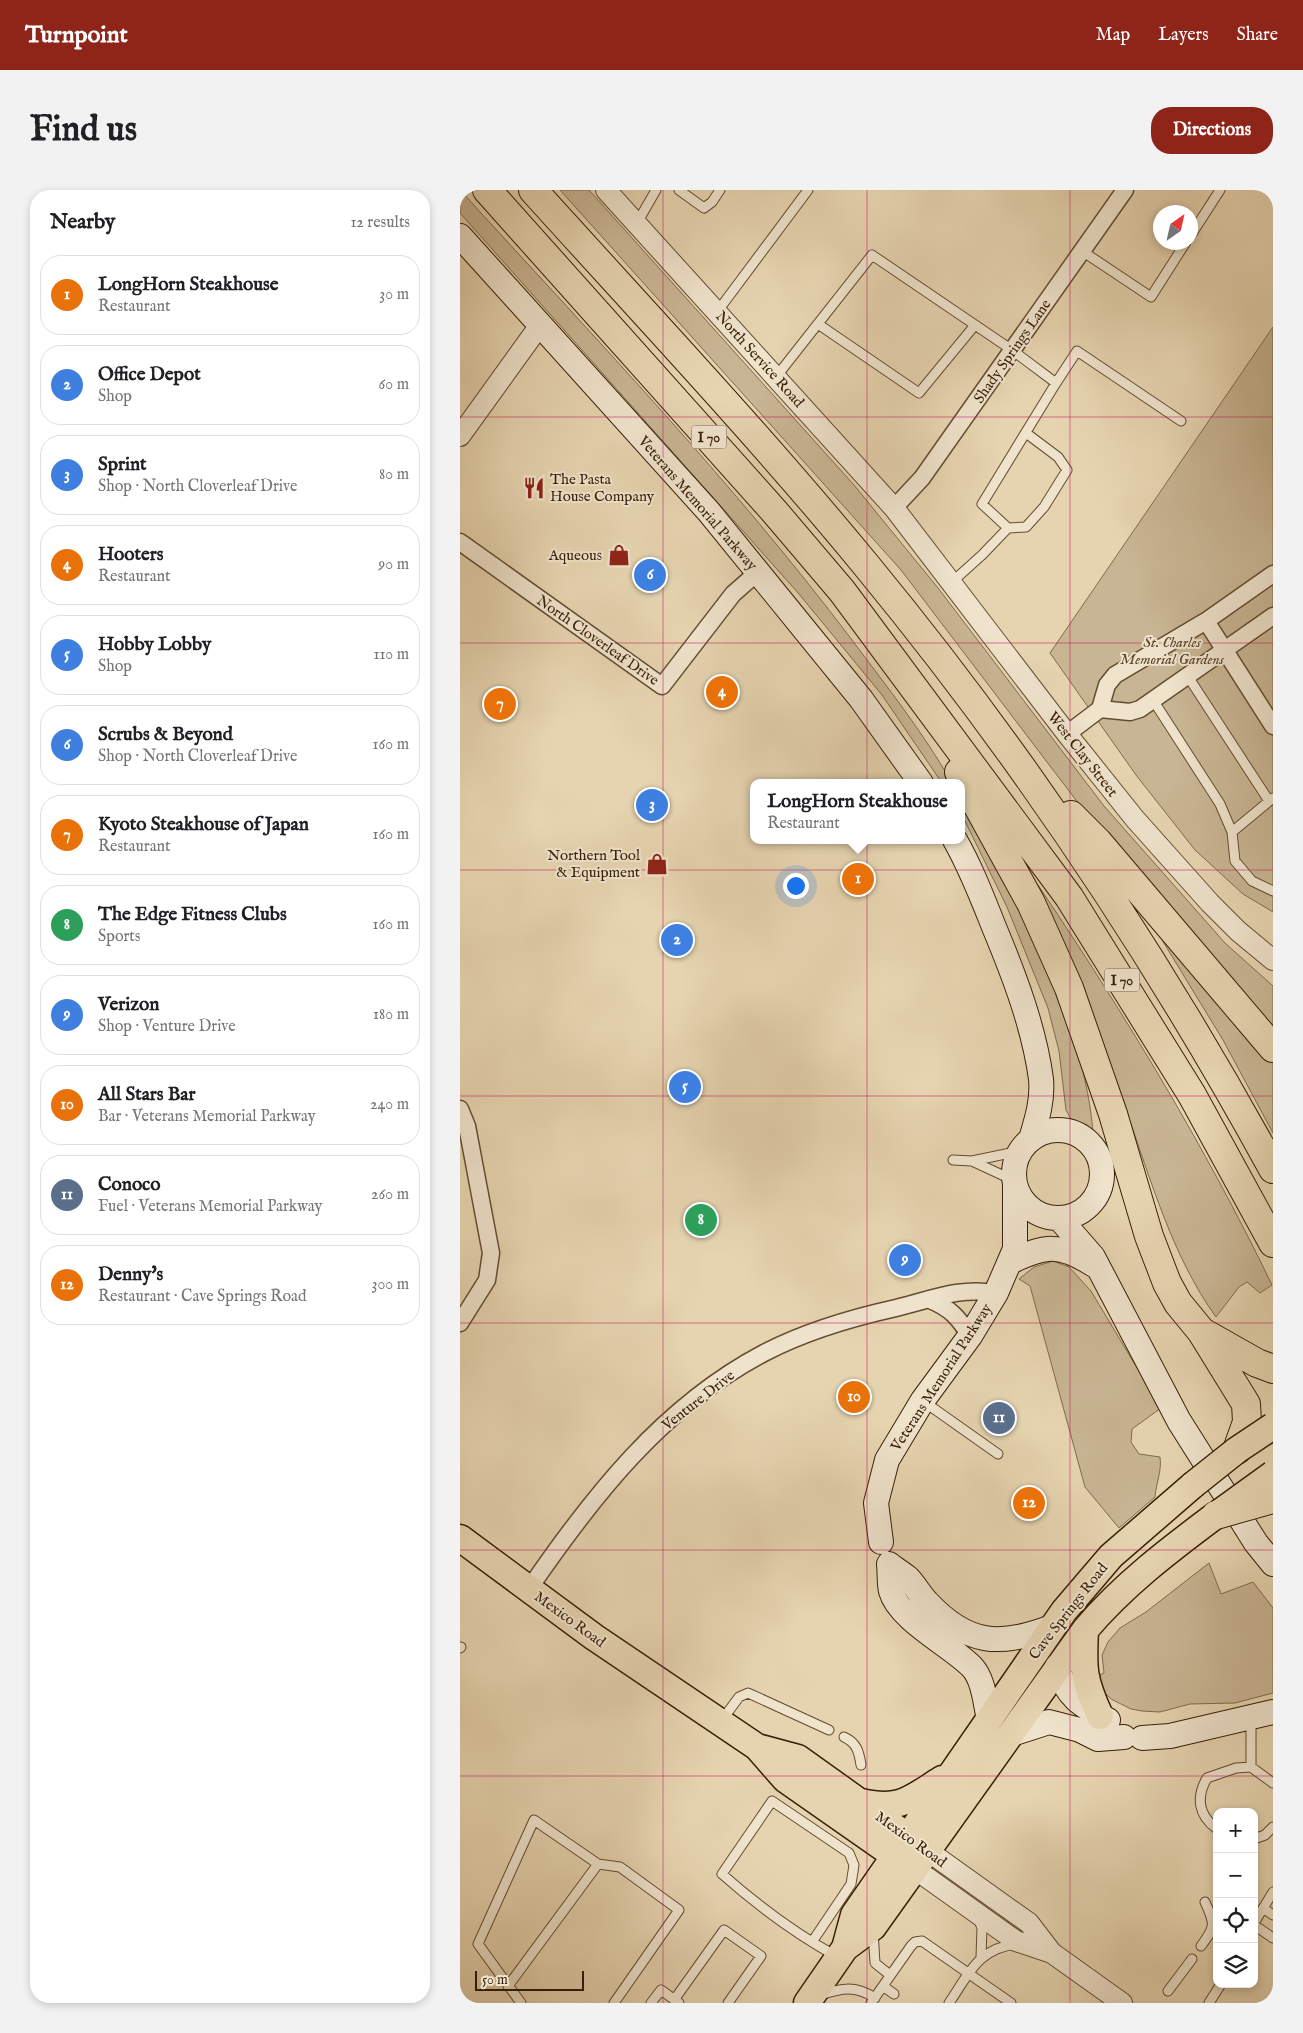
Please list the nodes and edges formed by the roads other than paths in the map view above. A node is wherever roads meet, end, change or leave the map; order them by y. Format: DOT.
graph roads {
  1 [pos="487,190"];
  2 [pos="533,190"];
  3 [pos="606,190"];
  4 [pos="656,190"];
  5 [pos="679,190"];
  6 [pos="720,190"];
  7 [pos="808,190"];
  8 [pos="1125,190"];
  9 [pos="1220,190"];
  10 [pos="1198,223"];
  11 [pos="636,224"];
  12 [pos="460,236"];
  13 [pos="1181,250"];
  14 [pos="1082,251"];
  15 [pos="716,312"];
  16 [pos="818,324"];
  17 [pos="540,325"];
  18 [pos="976,325"];
  19 [pos="1012,350"];
  20 [pos="776,377"];
  21 [pos="1056,384"];
  22 [pos="1181,421"];
  23 [pos="1026,432"];
  24 [pos="460,436"];
  25 [pos="894,508"];
  26 [pos="1008,528"];
  27 [pos="912,530"];
  28 [pos="460,542"];
  29 [pos="758,572"];
  30 [pos="1273,574"];
  31 [pos="952,582"];
  32 [pos="1273,616"];
  33 [pos="1206,620"];
  34 [pos="1224,650"];
  35 [pos="1188,675"];
  36 [pos="1152,700"];
  37 [pos="1100,709"];
  38 [pos="1273,726"];
  39 [pos="947,732"];
  40 [pos="1066,734"];
  41 [pos="1012,753"];
  42 [pos="918,779"];
  43 [pos="963,779"];
  44 [pos="965,783"];
  45 [pos="1271,799"];
  46 [pos="1232,832"];
  47 [pos="957,844"];
  48 [pos="1273,891"];
  49 [pos="1273,960"];
  50 [pos="1273,1048"];
  51 [pos="1041,1080"];
  52 [pos="460,1109"];
  53 [pos="1077,1134"];
  54 [pos="1026,1145"];
  55 [pos="953,1160"];
  56 [pos="972,1161"];
  57 [pos="1273,1169"];
  58 [pos="1015,1184"];
  59 [pos="1092,1201"];
  60 [pos="1055,1217"];
  61 [pos="1273,1243"];
  62 [pos="1012,1256"];
  63 [pos="1096,1263"];
  64 [pos="996,1293"];
  65 [pos="930,1300"];
  66 [pos="460,1323"];
  67 [pos="1201,1332"];
  68 [pos="970,1336"];
  69 [pos="1273,1369"];
  70 [pos="923,1400"];
  71 [pos="1273,1426"];
  72 [pos="1237,1450"];
  73 [pos="998,1454"];
  74 [pos="1273,1474"];
  75 [pos="1273,1499"];
  76 [pos="1216,1514"];
  77 [pos="460,1538"];
  78 [pos="881,1542"];
  79 [pos="889,1564"];
  80 [pos="1273,1564"];
  81 [pos="528,1589"];
  82 [pos="1052,1627"];
  83 [pos="1085,1630"];
  84 [pos="1057,1667"];
  85 [pos="1262,1715"];
  86 [pos="1100,1716"];
  87 [pos="989,1719"];
  88 [pos="721,1722"];
  89 [pos="829,1730"];
  90 [pos="1012,1734"];
  91 [pos="844,1737"];
  92 [pos="1133,1737"];
  93 [pos="757,1747"];
  94 [pos="861,1765"];
  95 [pos="1251,1767"];
  96 [pos="951,1773"];
  97 [pos="1273,1783"];
  98 [pos="861,1802"];
  99 [pos="1213,1825"];
  100 [pos="1273,1827"];
  101 [pos="1258,1838"];
  102 [pos="911,1853"];
  103 [pos="598,1864"];
  104 [pos="1273,1892"];
  105 [pos="1205,1902"];
  106 [pos="1264,1908"];
  107 [pos="976,1913"];
  108 [pos="1273,1915"];
  109 [pos="1258,1918"];
  110 [pos="1258,1927"];
  111 [pos="874,1928"];
  112 [pos="1273,1938"];
  113 [pos="812,1942"];
  114 [pos="1020,1944"];
  115 [pos="1202,1946"];
  116 [pos="842,1953"];
  117 [pos="1052,1953"];
  118 [pos="981,1957"];
  119 [pos="1192,1959"];
  120 [pos="969,1974"];
  121 [pos="890,1975"];
  122 [pos="508,1986"];
  123 [pos="883,1986"];
  124 [pos="1218,1988"];
  125 [pos="1168,1991"];
  126 [pos="894,1994"];
  127 [pos="809,2000"];
  128 [pos="873,2000"];
  129 [pos="677,2001"];
  130 [pos="1114,2001"];
  131 [pos="521,2003"];
  132 [pos="614,2003"];
  133 [pos="651,2003"];
  134 [pos="728,2003"];
  135 [pos="949,2003"];
  136 [pos="1011,2003"];
  137 [pos="1209,2003"];
  1 -- 39 [label="highway, I 70"];
  2 -- 41 [label="highway, I 70"];
  3 -- 11 [label="street, North Service Road"];
  4 -- 11 [label="lane"];
  5 -- 6 [label="lane"];
  7 -- 15 [label="lane"];
  8 -- 14 [label="street, Shady Springs Lane"];
  9 -- 10 [label="lane"];
  11 -- 15 [label="street, North Service Road"];
  12 -- 17 [label="main road, Veterans Memorial Parkway"];
  13 -- 14 [label="lane"];
  14 -- 19 [label="street, Shady Springs Lane"];
  15 -- 20 [label="street, North Service Road"];
  16 -- 18 [label="lane"];
  16 -- 18 [label="lane"];
  16 -- 20 [label="lane"];
  17 -- 24 [label="street"];
  17 -- 29 [label="main road, Veterans Memorial Parkway"];
  18 -- 19 [label="lane"];
  19 -- 21 [label="lane"];
  19 -- 25 [label="street, Shady Springs Lane"];
  20 -- 25 [label="street, North Service Road"];
  21 -- 22 [label="lane"];
  21 -- 23 [label="lane"];
  23 -- 26 [label="lane"];
  23 -- 26 [label="lane"];
  25 -- 27 [label="street, North Service Road"];
  26 -- 31 [label="lane"];
  27 -- 31 [label="street, West Clay Street"];
  28 -- 29 [label="street, North Cloverleaf Drive"];
  29 -- 42 [label="main road, Veterans Memorial Parkway"];
  30 -- 33 [label="street"];
  31 -- 40 [label="street, West Clay Street"];
  32 -- 34 [label="street"];
  33 -- 34 [label="street"];
  33 -- 37 [label="street"];
  34 -- 35 [label="street"];
  34 -- 38 [label="street"];
  35 -- 36 [label="street"];
  35 -- 45 [label="lane"];
  36 -- 37 [label="street"];
  36 -- 46 [label="lane"];
  37 -- 40 [label="street"];
  39 -- 43 [label="highway"];
  39 -- 61 [label="highway, I 70"];
  40 -- 49 [label="street, West Clay Street"];
  41 -- 50 [label="highway"];
  41 -- 57 [label="highway, I 70"];
  44 -- 67 [label="highway"];
  45 -- 46 [label="lane"];
  46 -- 48 [label="lane"];
  47 -- 51 [label="main road"];
  51 -- 53 [label="main road"];
  51 -- 54 [label="main road"];
  52 -- 66 [label="street"];
  53 -- 54 [label="main road"];
  53 -- 59 [label="main road"];
  54 -- 56 [label="lane"];
  54 -- 58 [label="main road"];
  55 -- 56 [label="lane"];
  56 -- 58 [label="lane"];
  58 -- 60 [label="main road"];
  58 -- 62 [label="main road, Veterans Memorial Parkway"];
  59 -- 60 [label="main road"];
  59 -- 63 [label="main road"];
  60 -- 62 [label="main road, Veterans Memorial Parkway"];
  60 -- 63 [label="main road"];
  62 -- 63 [label="main road"];
  62 -- 64 [label="main road, Veterans Memorial Parkway"];
  63 -- 80 [label="main road"];
  64 -- 65 [label="street, Venture Drive"];
  64 -- 68 [label="main road, Veterans Memorial Parkway"];
  65 -- 68 [label="street"];
  65 -- 81 [label="street, Venture Drive"];
  67 -- 69 [label="highway"];
  67 -- 72 [label="highway"];
  68 -- 70 [label="main road, Veterans Memorial Parkway"];
  70 -- 73 [label="lane"];
  70 -- 78 [label="main road, Veterans Memorial Parkway"];
  71 -- 72 [label="main road, Cave Springs Road, bridge"];
  72 -- 82 [label="main road, Cave Springs Road, bridge"];
  74 -- 76 [label="main road, Cave Springs Road, bridge"];
  75 -- 76 [label="highway, bridge"];
  76 -- 83 [label="main road, Cave Springs Road"];
  77 -- 81 [label="main road, Mexico Road"];
  78 -- 79 [label="street, Veterans Memorial Parkway"];
  79 -- 82 [label="main road"];
  79 -- 87 [label="main road, Veterans Memorial Parkway"];
  81 -- 88 [label="main road, Mexico Road"];
  82 -- 87 [label="main road, Cave Springs Road"];
  83 -- 84 [label="main road, Cave Springs Road"];
  83 -- 86 [label="main road"];
  84 -- 86 [label="main road"];
  84 -- 90 [label="main road, Cave Springs Road"];
  85 -- 92 [label="main road"];
  85 -- 95 [label="lane"];
  86 -- 92 [label="main road"];
  87 -- 96 [label="main road, Cave Springs Road"];
  88 -- 89 [label="lane"];
  88 -- 93 [label="main road, Mexico Road"];
  90 -- 92 [label="main road"];
  90 -- 102 [label="main road, Cave Springs Road"];
  91 -- 94 [label="lane"];
  93 -- 98 [label="main road, Mexico Road"];
  93 -- 102 [label="main road, Mexico Road"];
  95 -- 97 [label="lane"];
  95 -- 99 [label="lane"];
  96 -- 98 [label="main road"];
  96 -- 102 [label="main road, Cave Springs Road"];
  98 -- 102 [label="main road, Mexico Road"];
  100 -- 101 [label="lane"];
  102 -- 107 [label="street, Mexico Road"];
  102 -- 111 [label="main road"];
  102 -- 116 [label="main road"];
  102 -- 117 [label="street, Mexico Road"];
  103 -- 122 [label="lane"];
  103 -- 122 [label="lane"];
  103 -- 132 [label="lane"];
  104 -- 106 [label="lane"];
  105 -- 115 [label="lane"];
  106 -- 108 [label="lane"];
  106 -- 109 [label="lane"];
  107 -- 114 [label="street, Mexico Road"];
  107 -- 118 [label="lane"];
  110 -- 112 [label="lane"];
  111 -- 116 [label="main road"];
  111 -- 121 [label="lane"];
  113 -- 113 [label="lane"];
  113 -- 116 [label="lane"];
  114 -- 117 [label="street, Mexico Road"];
  114 -- 118 [label="lane"];
  116 -- 127 [label="main road"];
  117 -- 130 [label="street, Mexico Road"];
  118 -- 120 [label="lane"];
  119 -- 125 [label="lane"];
  120 -- 121 [label="lane"];
  120 -- 135 [label="lane"];
  120 -- 136 [label="lane"];
  121 -- 123 [label="lane"];
  122 -- 131 [label="lane"];
  123 -- 126 [label="lane"];
  123 -- 128 [label="lane"];
  124 -- 137 [label="lane"];
  127 -- 128 [label="lane"];
  129 -- 133 [label="lane"];
  129 -- 134 [label="lane"];
}
